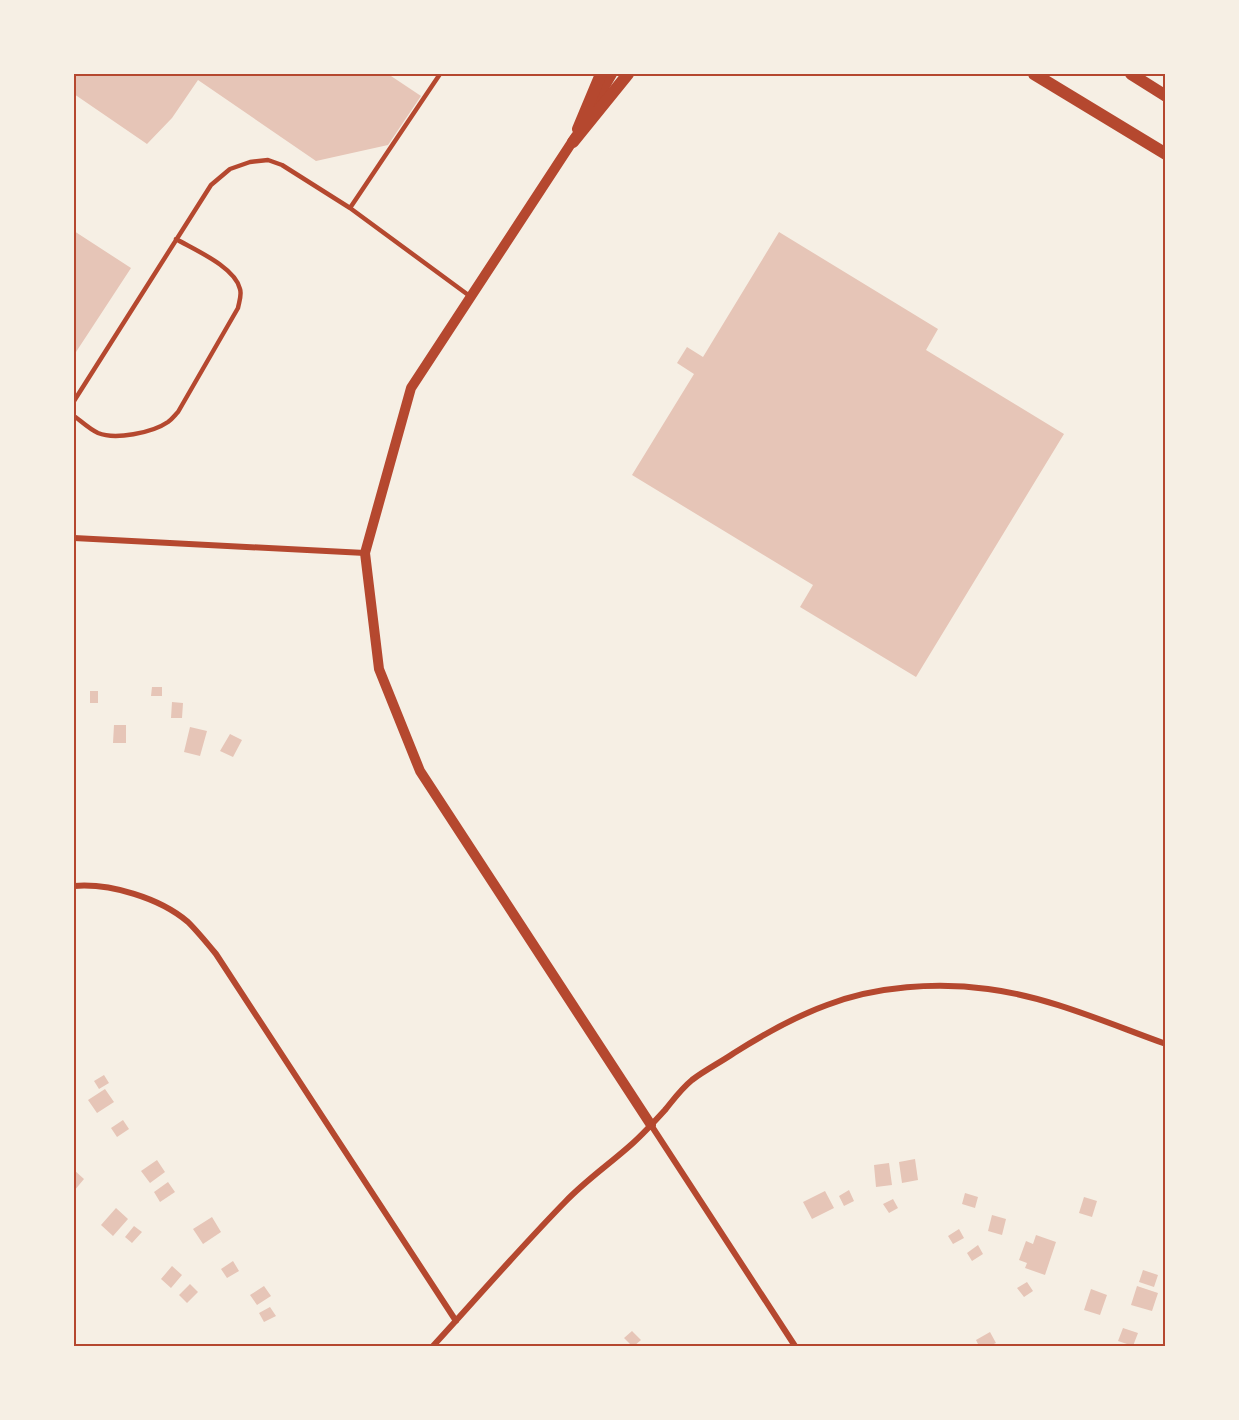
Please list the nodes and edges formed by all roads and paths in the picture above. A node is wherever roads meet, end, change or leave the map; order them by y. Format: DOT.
graph roads {
  1 [pos="440,74"];
  2 [pos="601,74"];
  3 [pos="612,74"];
  4 [pos="628,74"];
  5 [pos="1034,74"];
  6 [pos="1131,74"];
  7 [pos="1166,96"];
  8 [pos="573,142"];
  9 [pos="1166,154"];
  10 [pos="350,208"];
  11 [pos="176,239"];
  12 [pos="471,297"];
  13 [pos="74,401"];
  14 [pos="74,416"];
  15 [pos="74,538"];
  16 [pos="365,553"];
  17 [pos="74,886"];
  18 [pos="1166,1044"];
  19 [pos="651,1125"];
  20 [pos="456,1321"];
  21 [pos="433,1347"];
  22 [pos="795,1347"];
  1 -- 10 [label="lane"];
  2 -- 8 [label="main road"];
  3 -- 8 [label="street"];
  4 -- 8 [label="main road"];
  5 -- 9 [label="main road"];
  6 -- 7 [label="main road"];
  8 -- 12 [label="street"];
  10 -- 11 [label="lane"];
  10 -- 12 [label="lane"];
  11 -- 13 [label="lane"];
  11 -- 14 [label="lane"];
  12 -- 16 [label="street"];
  15 -- 16 [label="street"];
  16 -- 19 [label="street"];
  17 -- 20 [label="street"];
  18 -- 19 [label="street"];
  19 -- 20 [label="street"];
  19 -- 22 [label="street"];
  20 -- 21 [label="street"];
}
